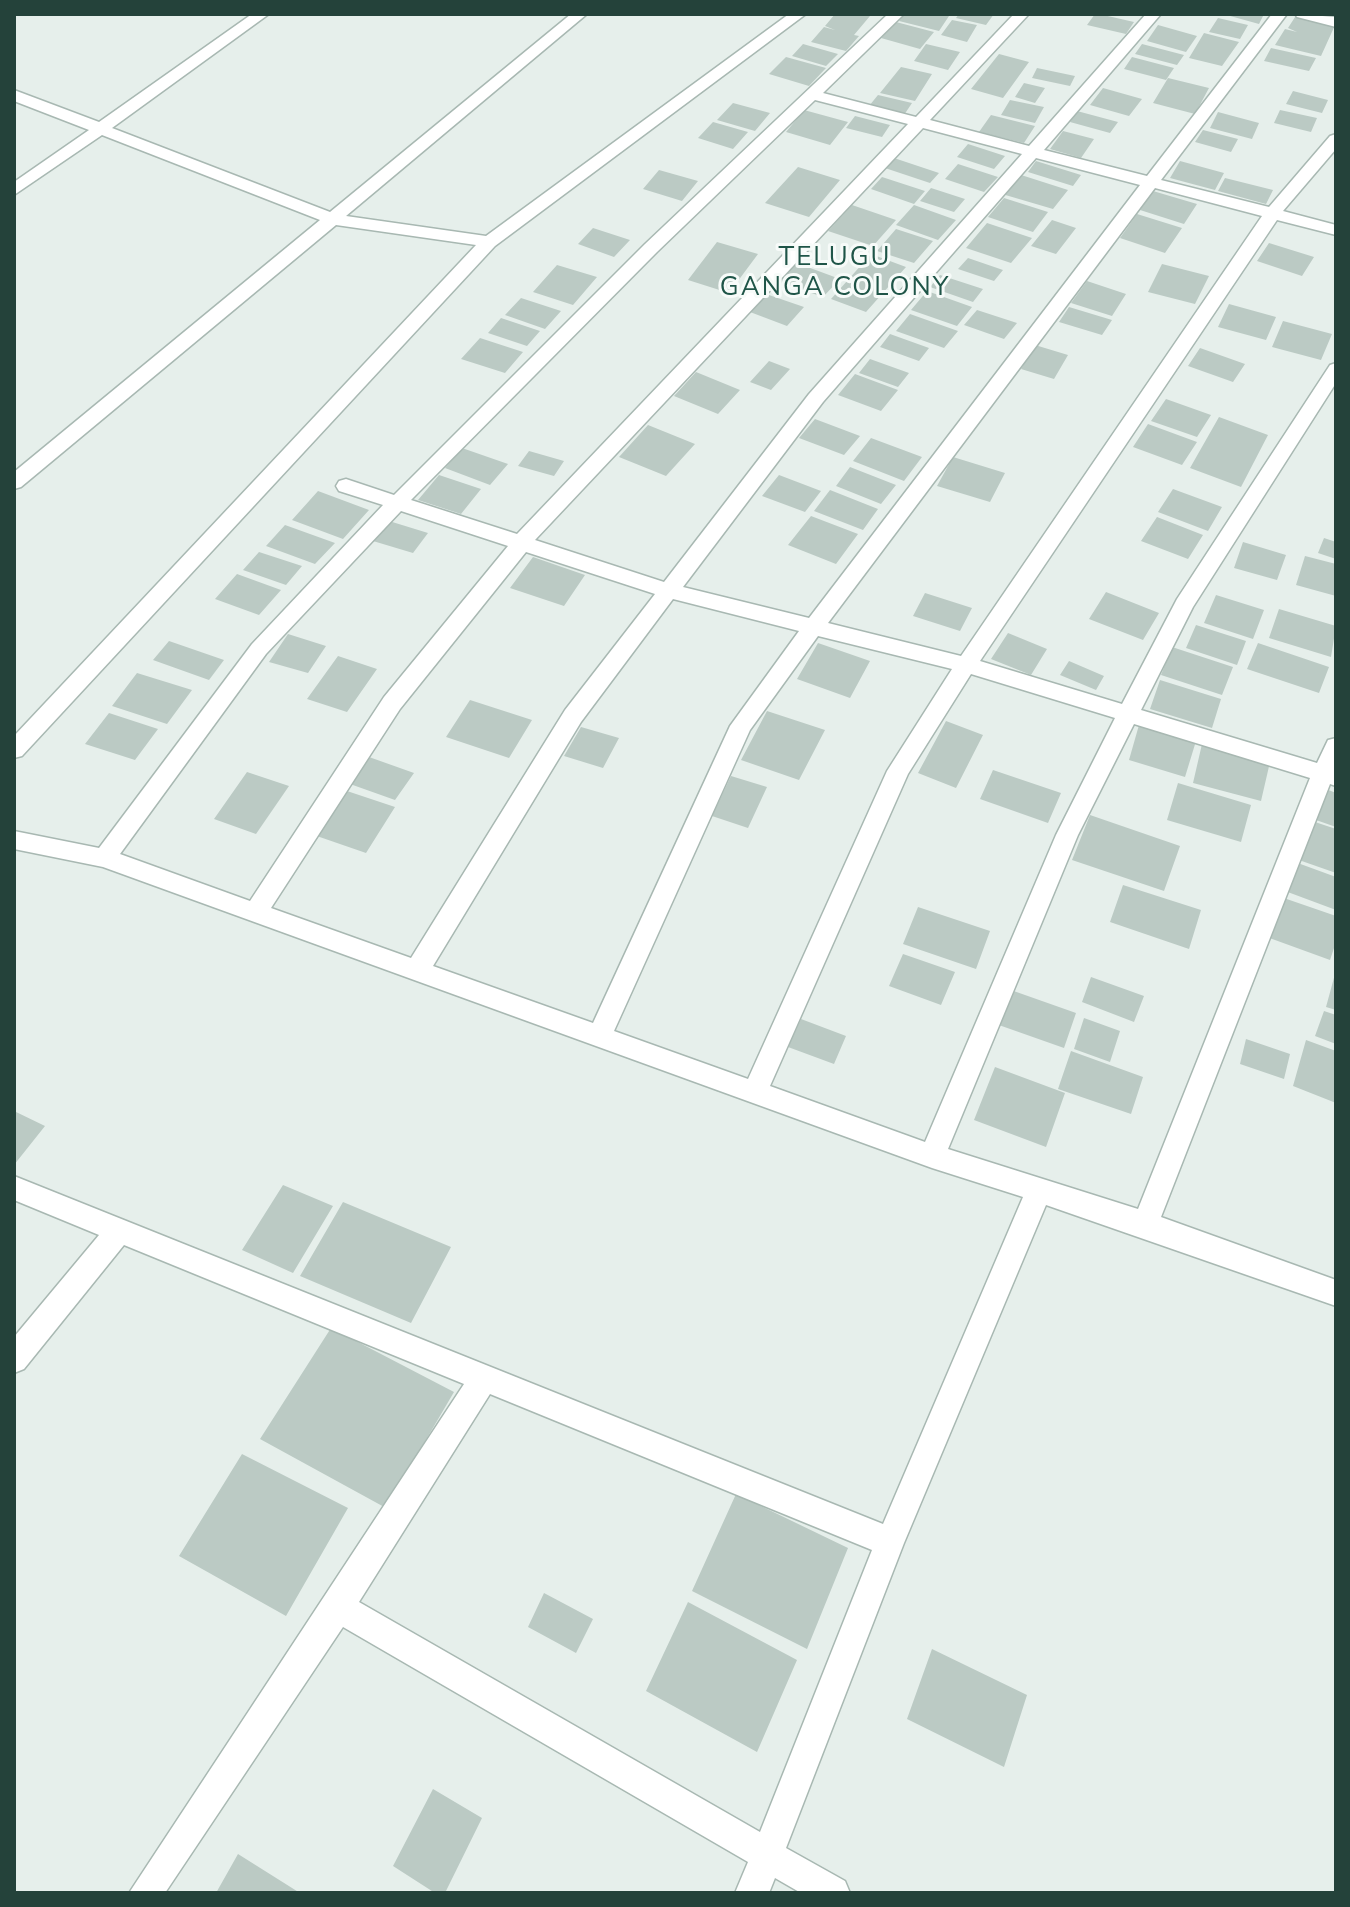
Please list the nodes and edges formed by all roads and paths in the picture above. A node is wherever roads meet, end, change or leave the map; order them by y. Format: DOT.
graph roads {
  1 [pos="262,14"];
  2 [pos="580,14"];
  3 [pos="799,14"];
  4 [pos="897,14"];
  5 [pos="1022,14"];
  6 [pos="1154,14"];
  7 [pos="1280,14"];
  8 [pos="1302,14"];
  9 [pos="1336,22"];
  10 [pos="14,95"];
  11 [pos="813,95"];
  12 [pos="916,123"];
  13 [pos="100,127"];
  14 [pos="1336,139"];
  15 [pos="1033,151"];
  16 [pos="1149,183"];
  17 [pos="14,190"];
  18 [pos="1272,214"];
  19 [pos="332,219"];
  20 [pos="1336,230"];
  21 [pos="489,242"];
  22 [pos="1336,369"];
  23 [pos="14,482"];
  24 [pos="346,486"];
  25 [pos="397,503"];
  26 [pos="523,541"];
  27 [pos="669,591"];
  28 [pos="812,629"];
  29 [pos="966,665"];
  30 [pos="1129,714"];
  31 [pos="1336,746"];
  32 [pos="14,750"];
  33 [pos="1330,775"];
  34 [pos="14,840"];
  35 [pos="104,858"];
  36 [pos="254,914"];
  37 [pos="416,972"];
  38 [pos="599,1037"];
  39 [pos="755,1092"];
  40 [pos="932,1156"];
  41 [pos="14,1188"];
  42 [pos="1039,1190"];
  43 [pos="1145,1224"];
  44 [pos="119,1231"];
  45 [pos="1334,1285"];
  46 [pos="14,1359"];
  47 [pos="484,1378"];
  48 [pos="890,1542"];
  49 [pos="338,1607"];
  50 [pos="767,1854"];
  51 [pos="146,1893"];
  52 [pos="752,1893"];
  53 [pos="833,1893"];
  1 -- 13 [label="street"];
  2 -- 19 [label="street"];
  3 -- 21 [label="street"];
  4 -- 11 [label="street"];
  5 -- 12 [label="street"];
  6 -- 15 [label="street"];
  7 -- 16 [label="street"];
  8 -- 9 [label="street"];
  10 -- 13 [label="street"];
  11 -- 12 [label="street"];
  11 -- 25 [label="street"];
  12 -- 15 [label="street"];
  12 -- 26 [label="street"];
  13 -- 17 [label="street"];
  13 -- 19 [label="street"];
  14 -- 18 [label="street"];
  15 -- 16 [label="street"];
  15 -- 27 [label="street"];
  16 -- 18 [label="street"];
  16 -- 28 [label="street"];
  18 -- 20 [label="street"];
  18 -- 29 [label="street"];
  19 -- 21 [label="street"];
  19 -- 23 [label="street"];
  21 -- 32 [label="street"];
  22 -- 30 [label="street"];
  24 -- 25 [label="street"];
  25 -- 26 [label="street"];
  25 -- 35 [label="street"];
  26 -- 27 [label="street"];
  26 -- 36 [label="street"];
  27 -- 28 [label="street"];
  27 -- 37 [label="street"];
  28 -- 29 [label="street"];
  28 -- 38 [label="street"];
  29 -- 30 [label="street"];
  29 -- 39 [label="street"];
  30 -- 33 [label="street"];
  30 -- 40 [label="street"];
  31 -- 33 [label="street"];
  33 -- 43 [label="street"];
  34 -- 35 [label="street"];
  35 -- 36 [label="street"];
  36 -- 37 [label="street"];
  37 -- 38 [label="street"];
  38 -- 39 [label="street"];
  39 -- 40 [label="street"];
  40 -- 42 [label="street"];
  41 -- 44 [label="street"];
  42 -- 43 [label="street"];
  42 -- 48 [label="street"];
  43 -- 45 [label="street"];
  44 -- 46 [label="street"];
  44 -- 47 [label="street"];
  47 -- 48 [label="street"];
  47 -- 49 [label="street"];
  48 -- 50 [label="street"];
  49 -- 50 [label="street"];
  49 -- 51 [label="street"];
  50 -- 52 [label="street"];
  50 -- 53 [label="street"];
}
